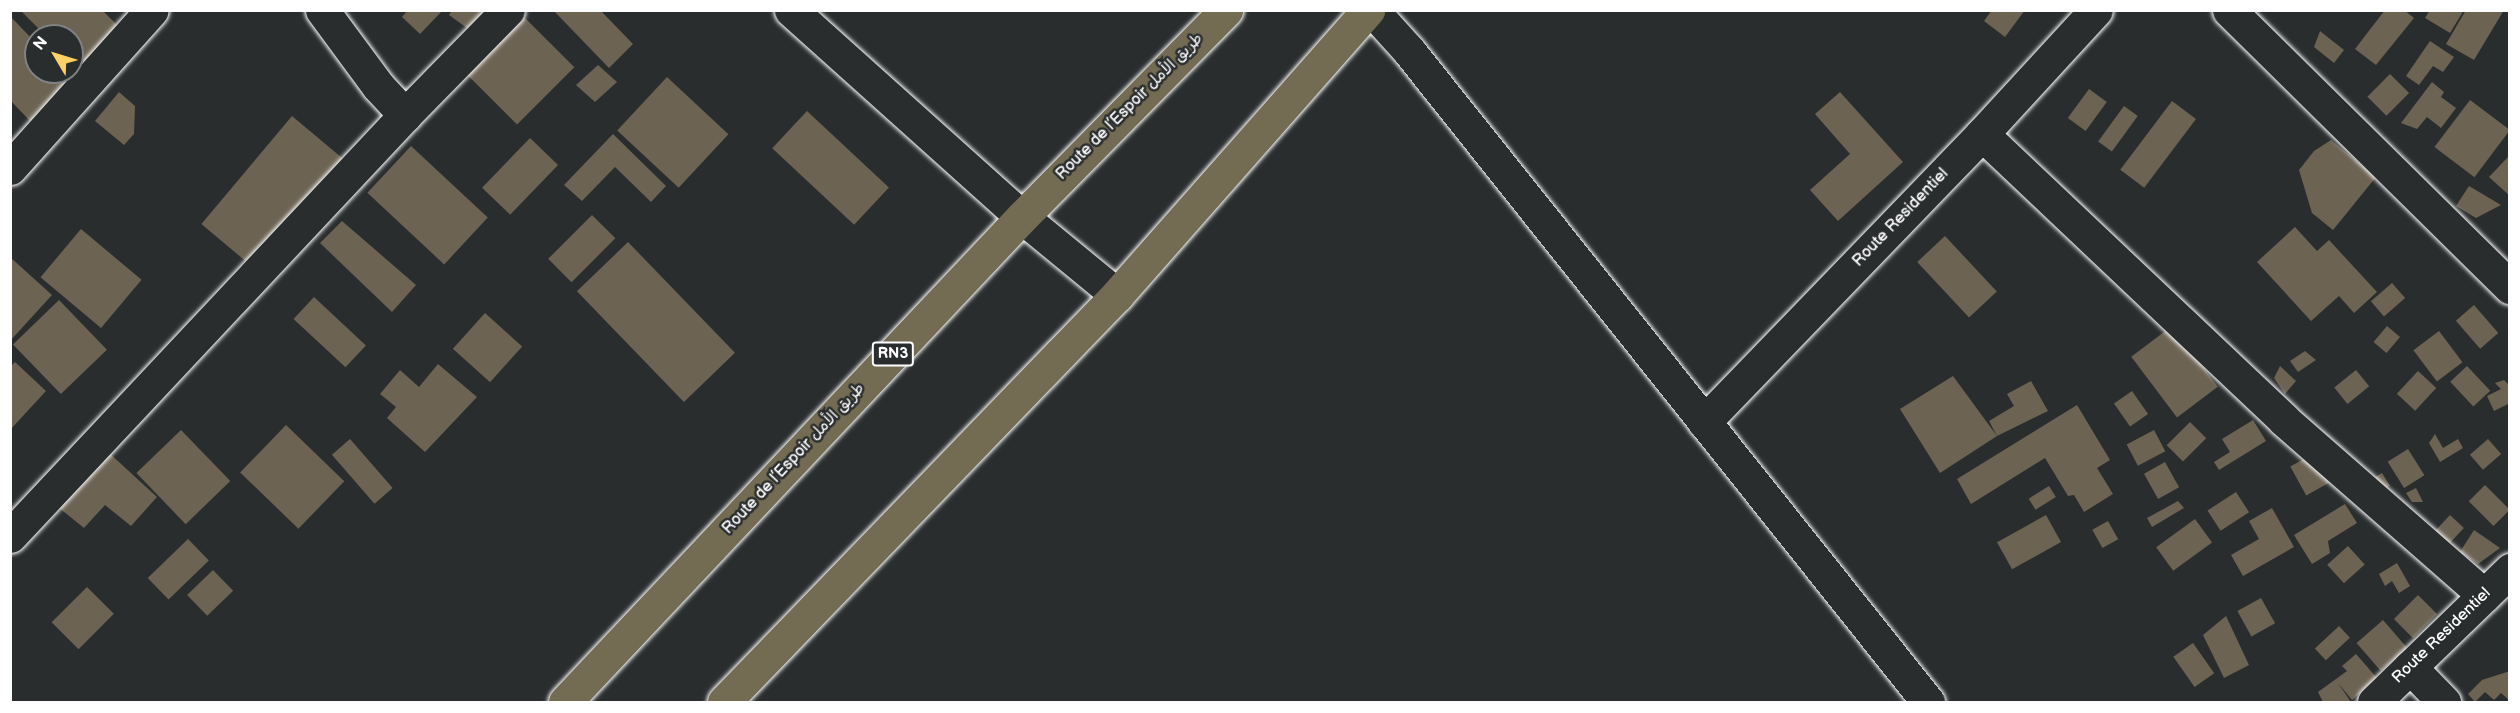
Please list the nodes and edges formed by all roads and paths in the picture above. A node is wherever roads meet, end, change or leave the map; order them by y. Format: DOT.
graph roads {
  1 [pos="152,10"];
  2 [pos="322,10"];
  3 [pos="508,10"];
  4 [pos="791,10"];
  5 [pos="1226,10"];
  6 [pos="1370,10"];
  7 [pos="2096,10"];
  8 [pos="2229,10"];
  9 [pos="405,115"];
  10 [pos="1982,134"];
  11 [pos="10,168"];
  12 [pos="1022,217"];
  13 [pos="2510,287"];
  14 [pos="1117,295"];
  15 [pos="1704,422"];
  16 [pos="10,536"];
  17 [pos="2510,570"];
  18 [pos="2484,595"];
  19 [pos="2410,667"];
  20 [pos="565,702"];
  21 [pos="724,702"];
  22 [pos="1928,702"];
  23 [pos="2374,702"];
  24 [pos="2444,702"];
  1 -- 11 [label="street"];
  2 -- 9 [label="street"];
  3 -- 9 [label="street"];
  4 -- 12 [label="street"];
  5 -- 12 [label="highway, Route de l’Espoir طريق الأمل / RN3"];
  6 -- 14 [label="highway"];
  6 -- 15 [label="street"];
  7 -- 10 [label="street, Route Residentiel"];
  8 -- 13 [label="street"];
  9 -- 16 [label="street"];
  10 -- 15 [label="street, Route Residentiel"];
  10 -- 18 [label="street"];
  12 -- 14 [label="street"];
  12 -- 20 [label="highway, Route de l’Espoir طريق الأمل / RN3"];
  14 -- 21 [label="highway"];
  15 -- 22 [label="street"];
  17 -- 18 [label="street, Route Residentiel"];
  18 -- 19 [label="street, Route Residentiel"];
  19 -- 23 [label="street, Route Residentiel"];
  19 -- 24 [label="street"];
}
